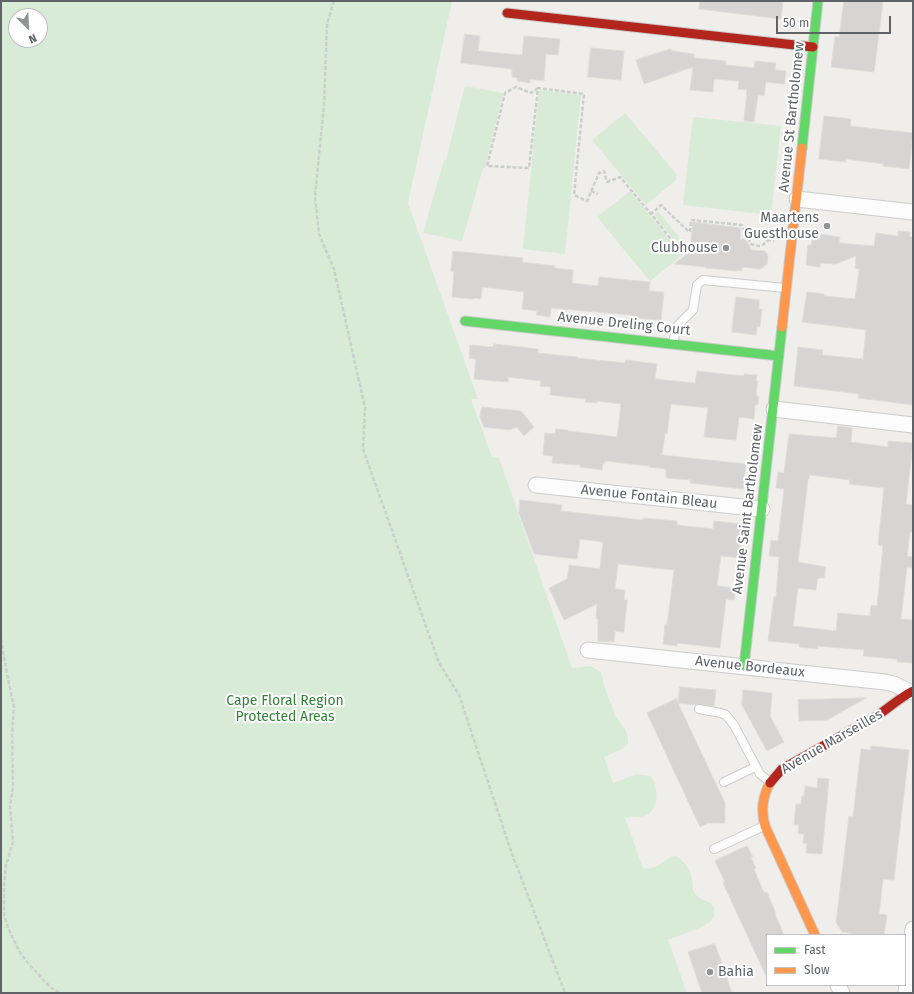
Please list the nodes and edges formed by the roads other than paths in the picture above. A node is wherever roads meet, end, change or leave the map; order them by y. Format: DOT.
graph roads {
  1 [pos="818,1"];
  2 [pos="507,13"];
  3 [pos="813,47"];
  4 [pos="797,199"];
  5 [pos="913,212"];
  6 [pos="787,289"];
  7 [pos="466,321"];
  8 [pos="673,344"];
  9 [pos="779,356"];
  10 [pos="774,409"];
  11 [pos="913,425"];
  12 [pos="536,485"];
  13 [pos="762,509"];
  14 [pos="588,650"];
  15 [pos="744,666"];
  16 [pos="912,691"];
  17 [pos="699,709"];
  18 [pos="755,767"];
  19 [pos="724,782"];
  20 [pos="770,782"];
  21 [pos="765,826"];
  22 [pos="714,849"];
  23 [pos="913,929"];
  24 [pos="815,934"];
  25 [pos="906,993"];
  1 -- 3 [label="street, Avenue St Bartholomew"];
  2 -- 3 [label="street"];
  3 -- 4 [label="street, Avenue St Bartholomew"];
  4 -- 5 [label="street"];
  4 -- 6 [label="street, Avenue St Bartholomew"];
  6 -- 8 [label="lane"];
  6 -- 9 [label="street, Avenue St Bartholomew"];
  7 -- 8 [label="street, Avenue Dreling Court"];
  8 -- 9 [label="street, Avenue Dreling Court"];
  9 -- 10 [label="street, Avenue Saint Bartholomew"];
  10 -- 11 [label="street"];
  10 -- 13 [label="street, Avenue Saint Bartholomew"];
  12 -- 13 [label="street, Avenue Fontain Bleau"];
  13 -- 15 [label="street, Avenue Saint Bartholomew"];
  14 -- 15 [label="street, Avenue Bordeaux"];
  15 -- 16 [label="street, Avenue Bordeaux"];
  16 -- 20 [label="street, Avenue Marseilles"];
  17 -- 18 [label="lane"];
  18 -- 19 [label="lane"];
  18 -- 20 [label="lane"];
  20 -- 21 [label="street, Avenue Marseilles"];
  21 -- 22 [label="lane"];
  21 -- 24 [label="street, Avenue Marseilles"];
  23 -- 25 [label="street"];
}
